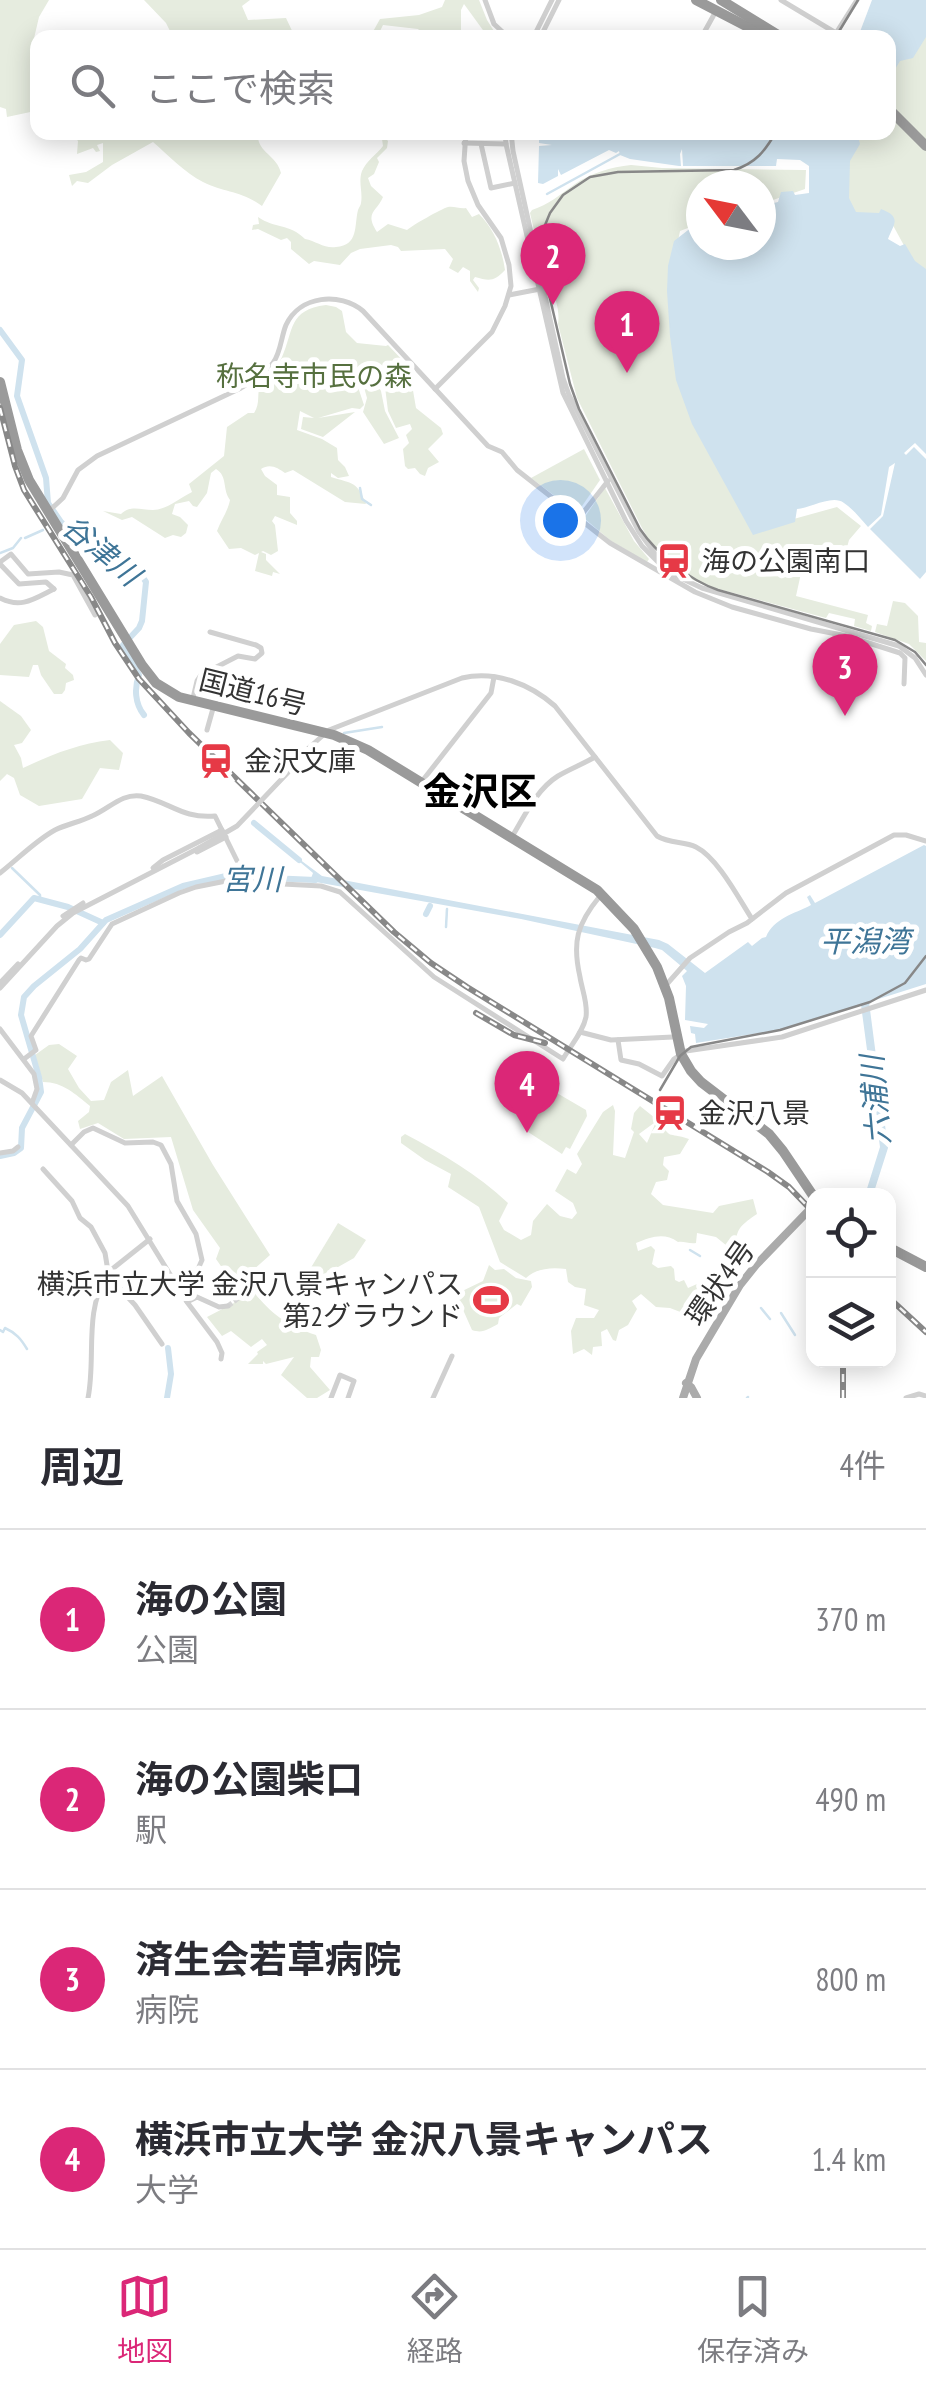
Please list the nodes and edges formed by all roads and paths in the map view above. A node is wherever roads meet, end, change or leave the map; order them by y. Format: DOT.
graph roads {
  1 [pos="485,0"];
  2 [pos="556,0"];
  3 [pos="696,0"];
  4 [pos="722,0"];
  5 [pos="784,0"];
  6 [pos="856,0"];
  7 [pos="498,30"];
  8 [pos="541,30"];
  9 [pos="706,30"];
  10 [pos="754,30"];
  11 [pos="770,30"];
  12 [pos="827,30"];
  13 [pos="837,30"];
  14 [pos="896,120"];
  15 [pos="465,140"];
  16 [pos="509,140"];
  17 [pos="464,143"];
  18 [pos="481,144"];
  19 [pos="509,144"];
  20 [pos="922,144"];
  21 [pos="515,183"];
  22 [pos="541,289"];
  23 [pos="509,295"];
  24 [pos="0,382"];
  25 [pos="435,389"];
  26 [pos="609,480"];
  27 [pos="51,509"];
  28 [pos="580,518"];
  29 [pos="0,563"];
  30 [pos="0,598"];
  31 [pos="95,615"];
  32 [pos="210,632"];
  33 [pos="926,676"];
  34 [pos="494,677"];
  35 [pos="904,684"];
  36 [pos="193,700"];
  37 [pos="214,705"];
  38 [pos="208,730"];
  39 [pos="326,733"];
  40 [pos="595,758"];
  41 [pos="421,782"];
  42 [pos="224,834"];
  43 [pos="511,837"];
  44 [pos="926,842"];
  45 [pos="151,870"];
  46 [pos="0,873"];
  47 [pos="246,879"];
  48 [pos="601,896"];
  49 [pos="752,919"];
  50 [pos="0,986"];
  51 [pos="663,986"];
  52 [pos="926,990"];
  53 [pos="0,1029"];
  54 [pos="580,1032"];
  55 [pos="672,1037"];
  56 [pos="618,1040"];
  57 [pos="29,1055"];
  58 [pos="679,1055"];
  59 [pos="0,1078"];
  60 [pos="35,1104"];
  61 [pos="72,1144"];
  62 [pos="18,1147"];
  63 [pos="0,1154"];
  64 [pos="43,1168"];
  65 [pos="806,1190"];
  66 [pos="806,1210"];
  67 [pos="151,1238"];
  68 [pos="896,1253"];
  69 [pos="926,1269"];
  70 [pos="262,1276"];
  71 [pos="178,1284"];
  72 [pos="254,1286"];
  73 [pos="187,1302"];
  74 [pos="228,1306"];
  75 [pos="162,1344"];
  76 [pos="452,1356"];
  77 [pos="221,1358"];
  78 [pos="686,1383"];
  79 [pos="926,1396"];
  80 [pos="88,1398"];
  81 [pos="331,1398"];
  82 [pos="348,1398"];
  83 [pos="434,1398"];
  84 [pos="683,1398"];
  85 [pos="697,1398"];
  86 [pos="906,1398"];
  1 -- 7 [label="street"];
  2 -- 8 [label="street"];
  3 -- 10 [label="highway, bridge"];
  4 -- 9 [label="street"];
  4 -- 11 [label="highway, bridge"];
  5 -- 12 [label="street"];
  6 -- 13 [label="street"];
  14 -- 20 [label="highway"];
  15 -- 17 [label="street"];
  16 -- 19 [label="street"];
  17 -- 18 [label="street"];
  17 -- 23 [label="street"];
  18 -- 19 [label="street"];
  18 -- 21 [label="street"];
  19 -- 21 [label="street"];
  19 -- 22 [label="street"];
  21 -- 22 [label="street"];
  22 -- 23 [label="street"];
  22 -- 26 [label="street"];
  23 -- 25 [label="street"];
  24 -- 27 [label="highway, 国道16号"];
  25 -- 27 [label="street"];
  25 -- 28 [label="street"];
  26 -- 28 [label="street"];
  26 -- 33 [label="street"];
  27 -- 36 [label="highway, 国道16号"];
  28 -- 35 [label="street"];
  29 -- 30 [label="street"];
  29 -- 31 [label="street"];
  32 -- 36 [label="street"];
  34 -- 39 [label="street"];
  34 -- 40 [label="street"];
  34 -- 41 [label="street"];
  36 -- 37 [label="highway, 国道16号"];
  37 -- 38 [label="street"];
  37 -- 39 [label="highway, 国道16号"];
  39 -- 41 [label="highway, 国道16号"];
  39 -- 45 [label="street, bridge"];
  40 -- 43 [label="street"];
  40 -- 49 [label="street"];
  41 -- 43 [label="highway, 国道16号"];
  42 -- 45 [label="street"];
  42 -- 46 [label="street"];
  42 -- 47 [label="street"];
  43 -- 48 [label="highway, 国道16号"];
  44 -- 49 [label="street"];
  45 -- 50 [label="street"];
  47 -- 54 [label="street"];
  47 -- 57 [label="street"];
  48 -- 51 [label="highway, 国道16号"];
  48 -- 54 [label="street"];
  49 -- 51 [label="street"];
  51 -- 55 [label="highway, 国道16号"];
  51 -- 58 [label="highway, 国道16号"];
  52 -- 58 [label="street"];
  53 -- 57 [label="street"];
  54 -- 56 [label="street"];
  55 -- 56 [label="street"];
  55 -- 58 [label="highway, 国道16号"];
  56 -- 58 [label="street"];
  57 -- 60 [label="street"];
  58 -- 65 [label="highway, 国道16号"];
  59 -- 60 [label="street"];
  60 -- 61 [label="street"];
  61 -- 67 [label="street"];
  61 -- 71 [label="street"];
  62 -- 63 [label="street"];
  64 -- 75 [label="street"];
  66 -- 78 [label="main road, 環状4号"];
  67 -- 71 [label="street"];
  67 -- 80 [label="street, bridge"];
  68 -- 69 [label="highway"];
  70 -- 72 [label="street"];
  71 -- 73 [label="street"];
  73 -- 74 [label="street"];
  73 -- 77 [label="street"];
  76 -- 83 [label="street"];
  78 -- 84 [label="main road, 環状4号"];
  78 -- 85 [label="main road"];
  79 -- 86 [label="street"];
  81 -- 82 [label="street"];
}
